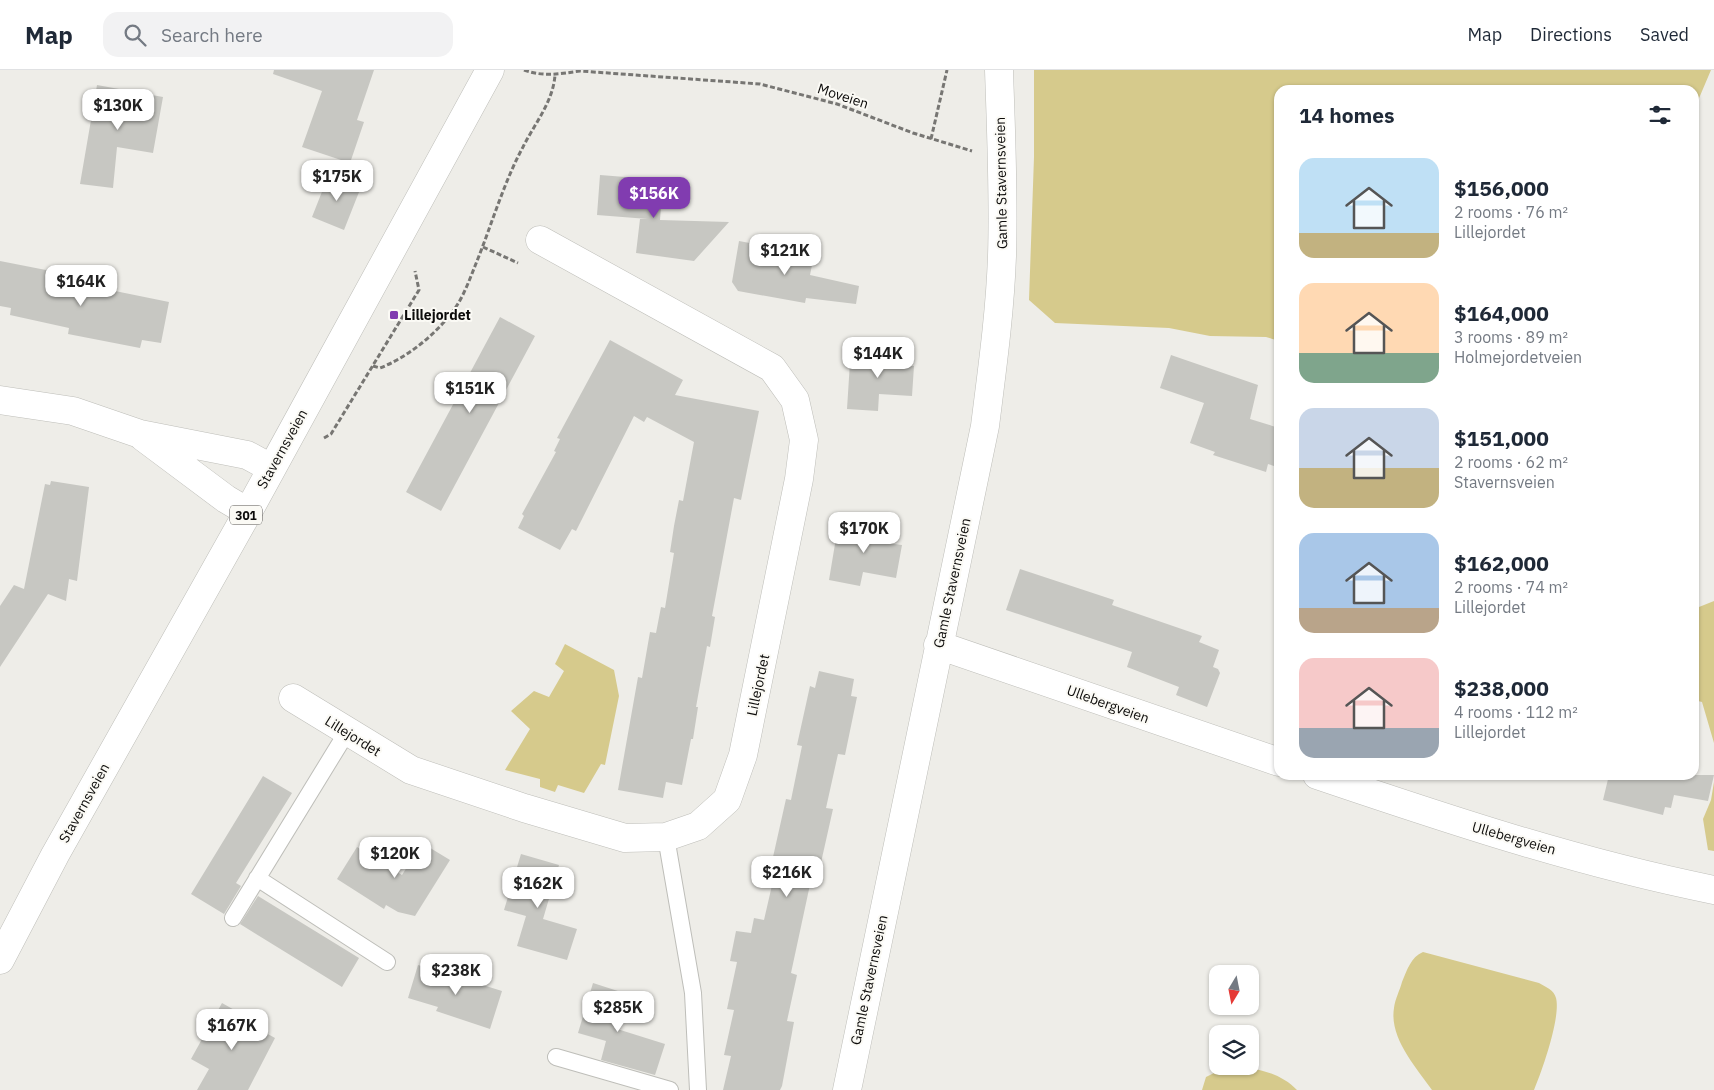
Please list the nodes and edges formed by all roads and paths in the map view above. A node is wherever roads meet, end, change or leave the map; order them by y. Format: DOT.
graph roads {
  1 [pos="490,70"];
  2 [pos="524,70"];
  3 [pos="946,70"];
  4 [pos="999,70"];
  5 [pos="555,75"];
  6 [pos="931,139"];
  7 [pos="1002,154"];
  8 [pos="540,240"];
  9 [pos="392,251"];
  10 [pos="373,366"];
  11 [pos="0,400"];
  12 [pos="291,433"];
  13 [pos="140,434"];
  14 [pos="271,468"];
  15 [pos="248,512"];
  16 [pos="938,645"];
  17 [pos="293,698"];
  18 [pos="347,732"];
  19 [pos="1274,760"];
  20 [pos="1332,780"];
  21 [pos="666,837"];
  22 [pos="257,878"];
  23 [pos="1714,890"];
  24 [pos="233,918"];
  25 [pos="0,960"];
  26 [pos="387,962"];
  27 [pos="556,1057"];
  28 [pos="670,1090"];
  29 [pos="698,1090"];
  30 [pos="847,1090"];
  1 -- 9 [label="street, Stavernsveien / 301"];
  2 -- 5 [label="path, Moveien"];
  3 -- 6 [label="path"];
  4 -- 7 [label="street, Gamle Stavernsveien"];
  5 -- 6 [label="path, Moveien"];
  5 -- 10 [label="path"];
  6 -- 7 [label="path, Moveien"];
  7 -- 16 [label="street, Gamle Stavernsveien"];
  8 -- 21 [label="street, Lillejordet"];
  9 -- 10 [label="path"];
  9 -- 12 [label="street, Stavernsveien / 301"];
  10 -- 12 [label="path"];
  11 -- 13 [label="street"];
  12 -- 14 [label="street, Stavernsveien / 301"];
  13 -- 14 [label="street"];
  13 -- 15 [label="street"];
  14 -- 15 [label="street, Stavernsveien / 301"];
  15 -- 25 [label="street, Stavernsveien / 301"];
  16 -- 19 [label="street, Ullebergveien"];
  16 -- 30 [label="street, Gamle Stavernsveien"];
  17 -- 18 [label="street, Lillejordet"];
  18 -- 21 [label="street, Lillejordet"];
  18 -- 22 [label="lane"];
  20 -- 23 [label="street, Ullebergveien"];
  21 -- 29 [label="lane"];
  22 -- 24 [label="lane"];
  22 -- 26 [label="lane"];
  27 -- 28 [label="lane"];
}
